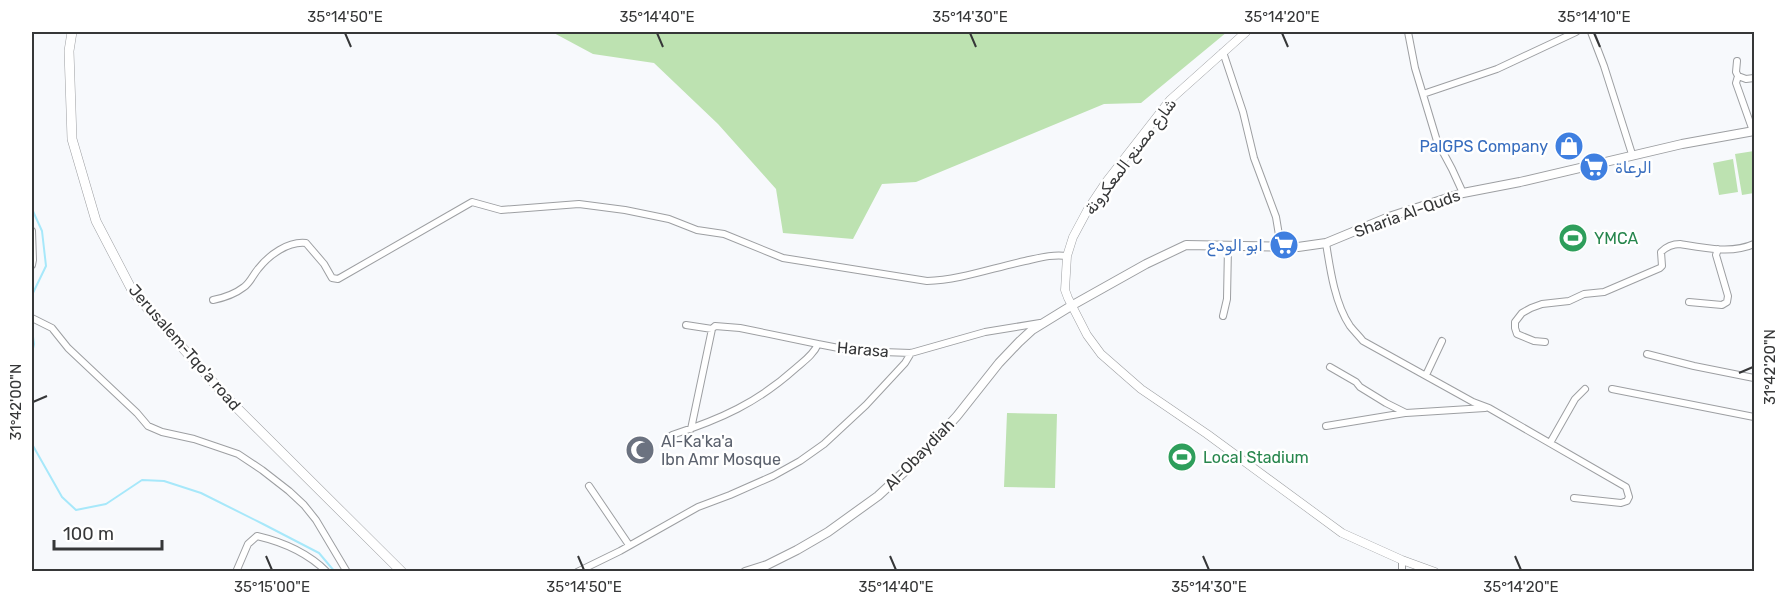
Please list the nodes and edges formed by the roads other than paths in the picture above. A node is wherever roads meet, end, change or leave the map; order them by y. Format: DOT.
graph roads {
  1 [pos="72,32"];
  2 [pos="1246,32"];
  3 [pos="1408,32"];
  4 [pos="1576,32"];
  5 [pos="1591,32"];
  6 [pos="1222,52"];
  7 [pos="1737,61"];
  8 [pos="1738,76"];
  9 [pos="1755,78"];
  10 [pos="1423,94"];
  11 [pos="1754,131"];
  12 [pos="1632,154"];
  13 [pos="1462,193"];
  14 [pos="32,231"];
  15 [pos="1326,243"];
  16 [pos="1755,244"];
  17 [pos="1228,247"];
  18 [pos="1281,247"];
  19 [pos="1718,249"];
  20 [pos="1067,256"];
  21 [pos="32,265"];
  22 [pos="213,300"];
  23 [pos="1689,302"];
  24 [pos="1071,306"];
  25 [pos="1223,316"];
  26 [pos="32,318"];
  27 [pos="1044,322"];
  28 [pos="686,325"];
  29 [pos="712,328"];
  30 [pos="1442,341"];
  31 [pos="1545,342"];
  32 [pos="818,344"];
  33 [pos="911,353"];
  34 [pos="1647,354"];
  35 [pos="1330,367"];
  36 [pos="1426,375"];
  37 [pos="1755,378"];
  38 [pos="1585,389"];
  39 [pos="1612,389"];
  40 [pos="1488,408"];
  41 [pos="1406,413"];
  42 [pos="1755,417"];
  43 [pos="1326,426"];
  44 [pos="691,429"];
  45 [pos="672,435"];
  46 [pos="1550,443"];
  47 [pos="589,486"];
  48 [pos="1574,498"];
  49 [pos="629,545"];
  50 [pos="1402,560"];
  51 [pos="236,572"];
  52 [pos="327,572"];
  53 [pos="347,572"];
  54 [pos="402,572"];
  55 [pos="577,572"];
  56 [pos="745,572"];
  57 [pos="1402,572"];
  58 [pos="1434,572"];
  1 -- 54 [label="main road, Jerusalem-Tqo'a road"];
  2 -- 6 [label="street, شارع مصنع المعكرونة"];
  3 -- 10 [label="street"];
  4 -- 10 [label="street"];
  5 -- 12 [label="street"];
  6 -- 18 [label="street"];
  6 -- 20 [label="street, شارع مصنع المعكرونة"];
  7 -- 8 [label="street"];
  8 -- 9 [label="street"];
  8 -- 11 [label="street"];
  10 -- 13 [label="street"];
  11 -- 12 [label="main road, Sharia Al-Quds"];
  12 -- 13 [label="main road, Sharia Al-Quds"];
  13 -- 15 [label="main road, Sharia Al-Quds"];
  14 -- 21 [label="street"];
  15 -- 18 [label="main road, Sharia Al-Quds"];
  15 -- 36 [label="street"];
  16 -- 19 [label="street"];
  17 -- 18 [label="main road, Sharia Al-Quds"];
  17 -- 24 [label="main road, Sharia Al-Quds"];
  17 -- 25 [label="street"];
  19 -- 23 [label="street"];
  19 -- 31 [label="street"];
  20 -- 22 [label="street"];
  20 -- 24 [label="street, شارع مصنع المعكرونة"];
  24 -- 27 [label="main road, Al-Obaydiah"];
  24 -- 50 [label="street, شارع مصنع المعكرونة"];
  26 -- 53 [label="street"];
  27 -- 33 [label="street, Harasa"];
  27 -- 56 [label="main road, Al-Obaydiah"];
  28 -- 29 [label="street"];
  29 -- 32 [label="street"];
  29 -- 44 [label="street"];
  30 -- 36 [label="street"];
  32 -- 33 [label="street, Harasa"];
  32 -- 44 [label="street, Harasa"];
  33 -- 49 [label="street"];
  34 -- 37 [label="street"];
  35 -- 41 [label="street"];
  36 -- 40 [label="street"];
  38 -- 46 [label="street"];
  39 -- 42 [label="street"];
  40 -- 41 [label="street"];
  40 -- 46 [label="street"];
  41 -- 43 [label="street"];
  44 -- 45 [label="street, Harasa"];
  46 -- 48 [label="street"];
  47 -- 49 [label="street"];
  49 -- 55 [label="street"];
  50 -- 57 [label="street"];
  50 -- 58 [label="street, شارع مصنع المعكرونة"];
  51 -- 52 [label="street"];
}
